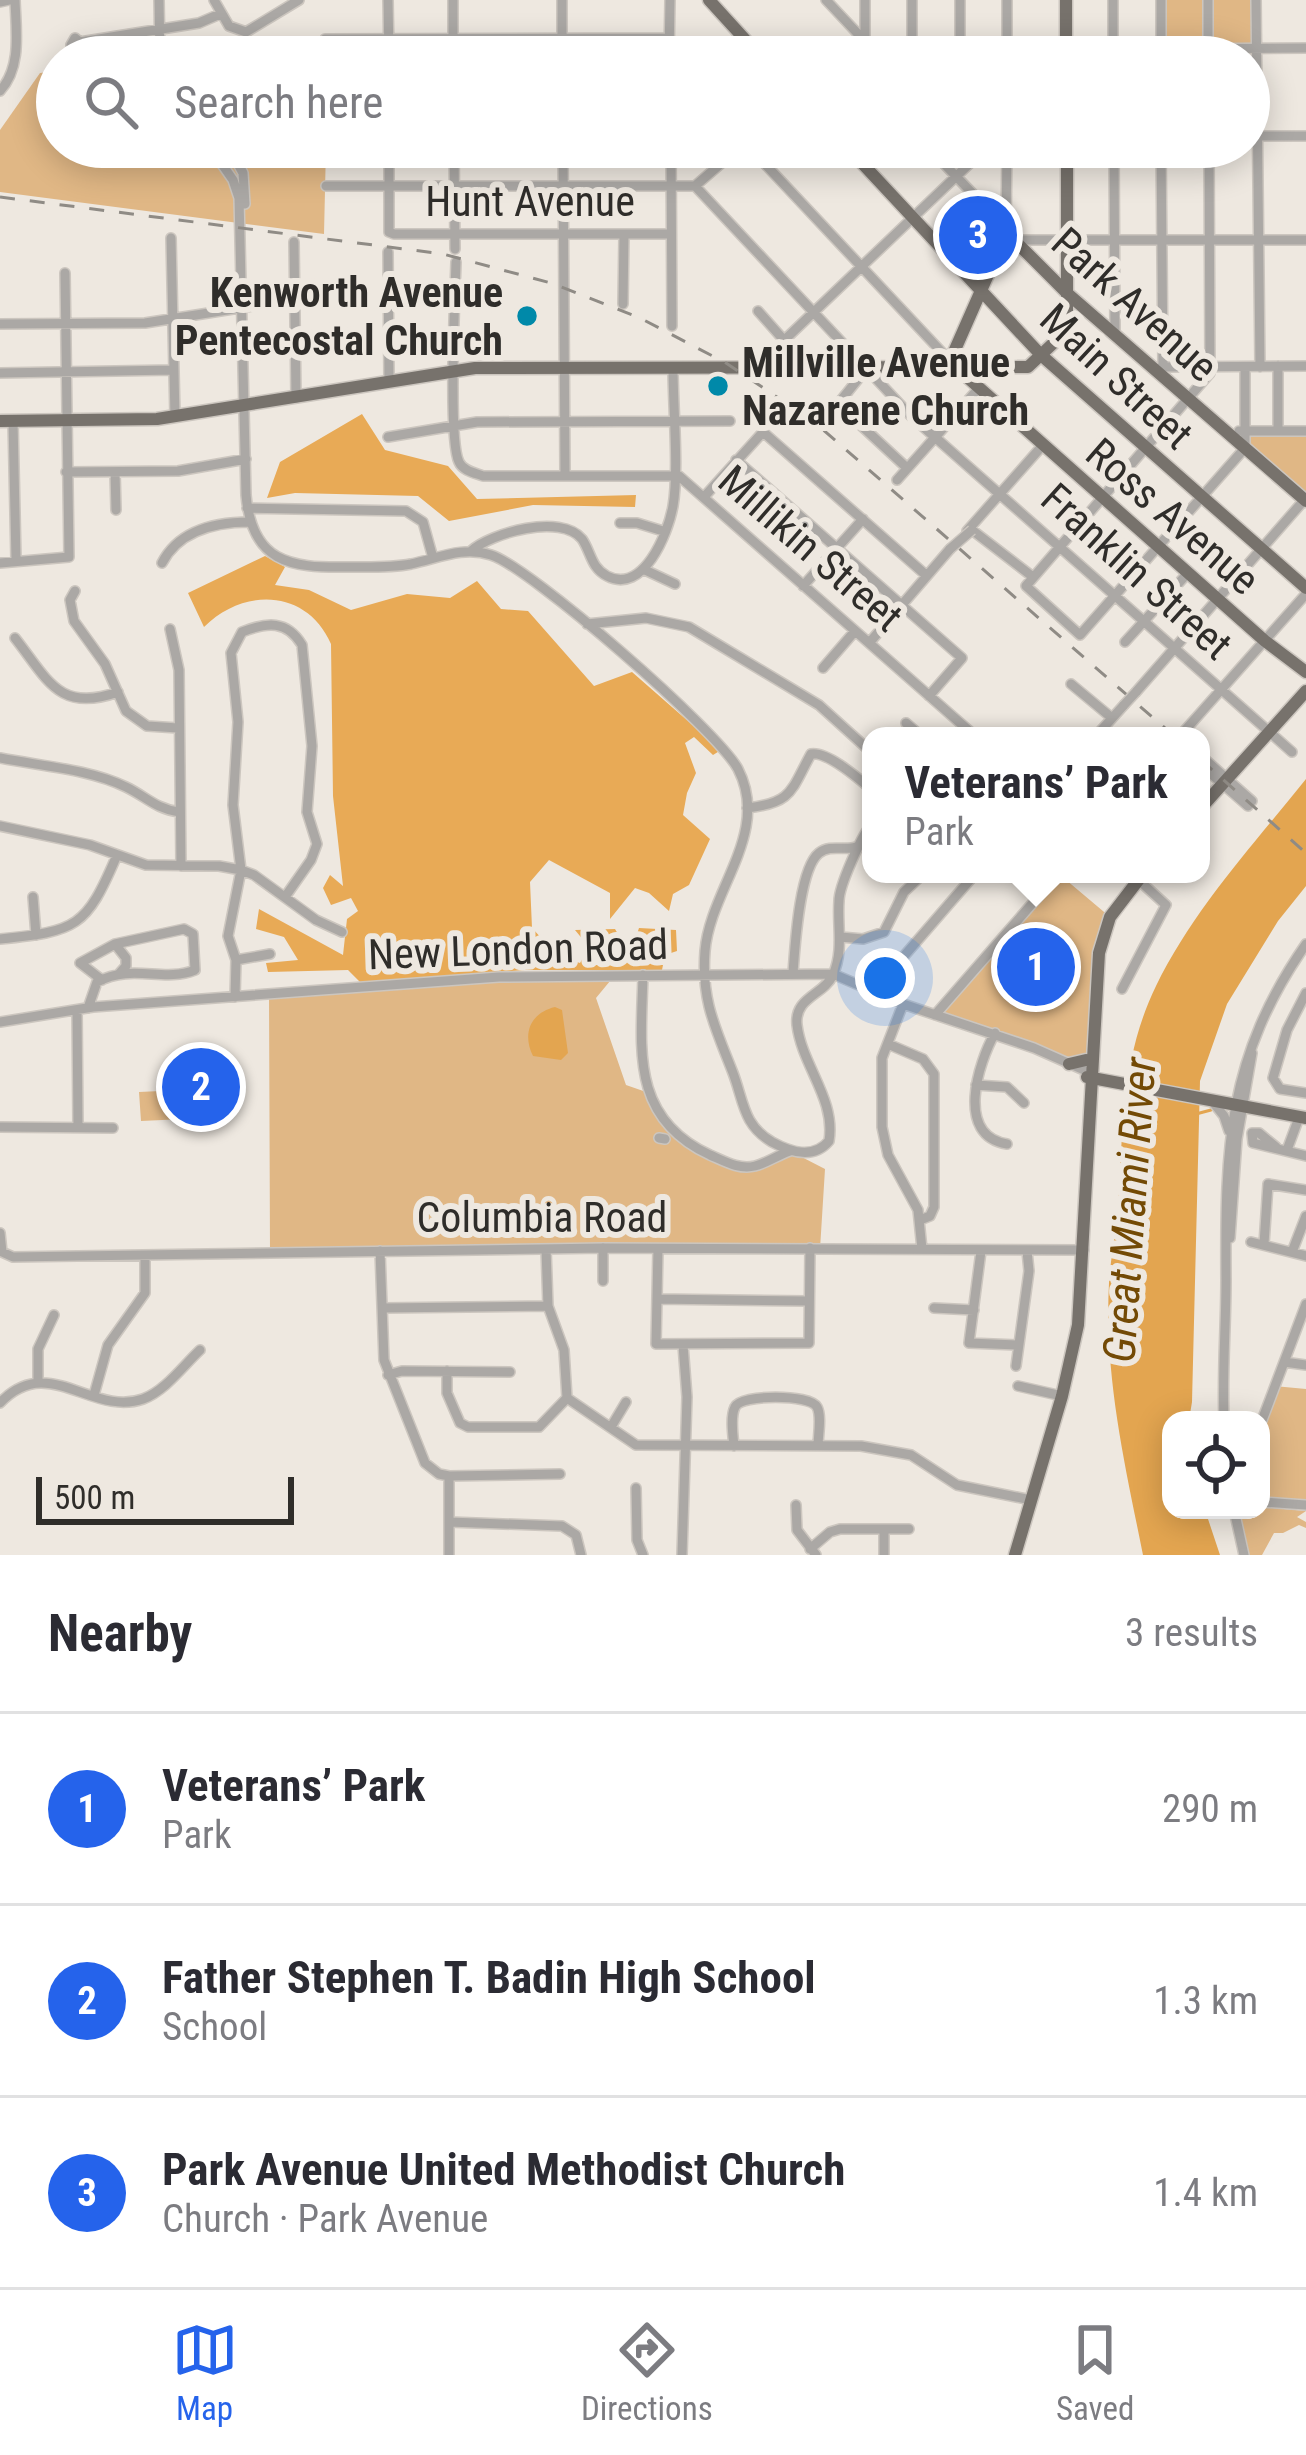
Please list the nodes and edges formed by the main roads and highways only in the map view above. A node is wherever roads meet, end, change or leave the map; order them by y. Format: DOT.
graph roads {
  1 [pos="710,0"];
  2 [pos="1066,0"];
  3 [pos="742,36"];
  4 [pos="1066,36"];
  5 [pos="866,168"];
  6 [pos="1066,168"];
  7 [pos="981,292"];
  8 [pos="1068,294"];
  9 [pos="1041,355"];
  10 [pos="954,364"];
  11 [pos="6,421"];
  12 [pos="1306,499"];
  13 [pos="1306,591"];
  14 [pos="1303,672"];
  15 [pos="1306,691"];
  16 [pos="1210,798"];
  17 [pos="1133,883"];
  18 [pos="1096,1002"];
  19 [pos="1070,1064"];
  20 [pos="1097,1073"];
  21 [pos="1301,1120"];
  22 [pos="1087,1167"];
  23 [pos="1015,1555"];
  1 -- 3 [label="main road"];
  2 -- 4 [label="main road"];
  5 -- 7 [label="main road, Main Street"];
  6 -- 8 [label="main road"];
  7 -- 8 [label="main road, Park Avenue"];
  7 -- 9 [label="main road, Main Street"];
  7 -- 10 [label="main road"];
  8 -- 9 [label="main road"];
  8 -- 12 [label="main road, Park Avenue"];
  9 -- 10 [label="main road"];
  9 -- 13 [label="main road, Main Street"];
  10 -- 11 [label="main road"];
  10 -- 14 [label="main road, Ross Avenue"];
  15 -- 16 [label="main road"];
  17 -- 18 [label="main road"];
  18 -- 20 [label="main road"];
  18 -- 20 [label="main road"];
  19 -- 20 [label="main road"];
  20 -- 21 [label="main road"];
  20 -- 22 [label="main road"];
  20 -- 22 [label="main road"];
  22 -- 23 [label="main road"];
}
